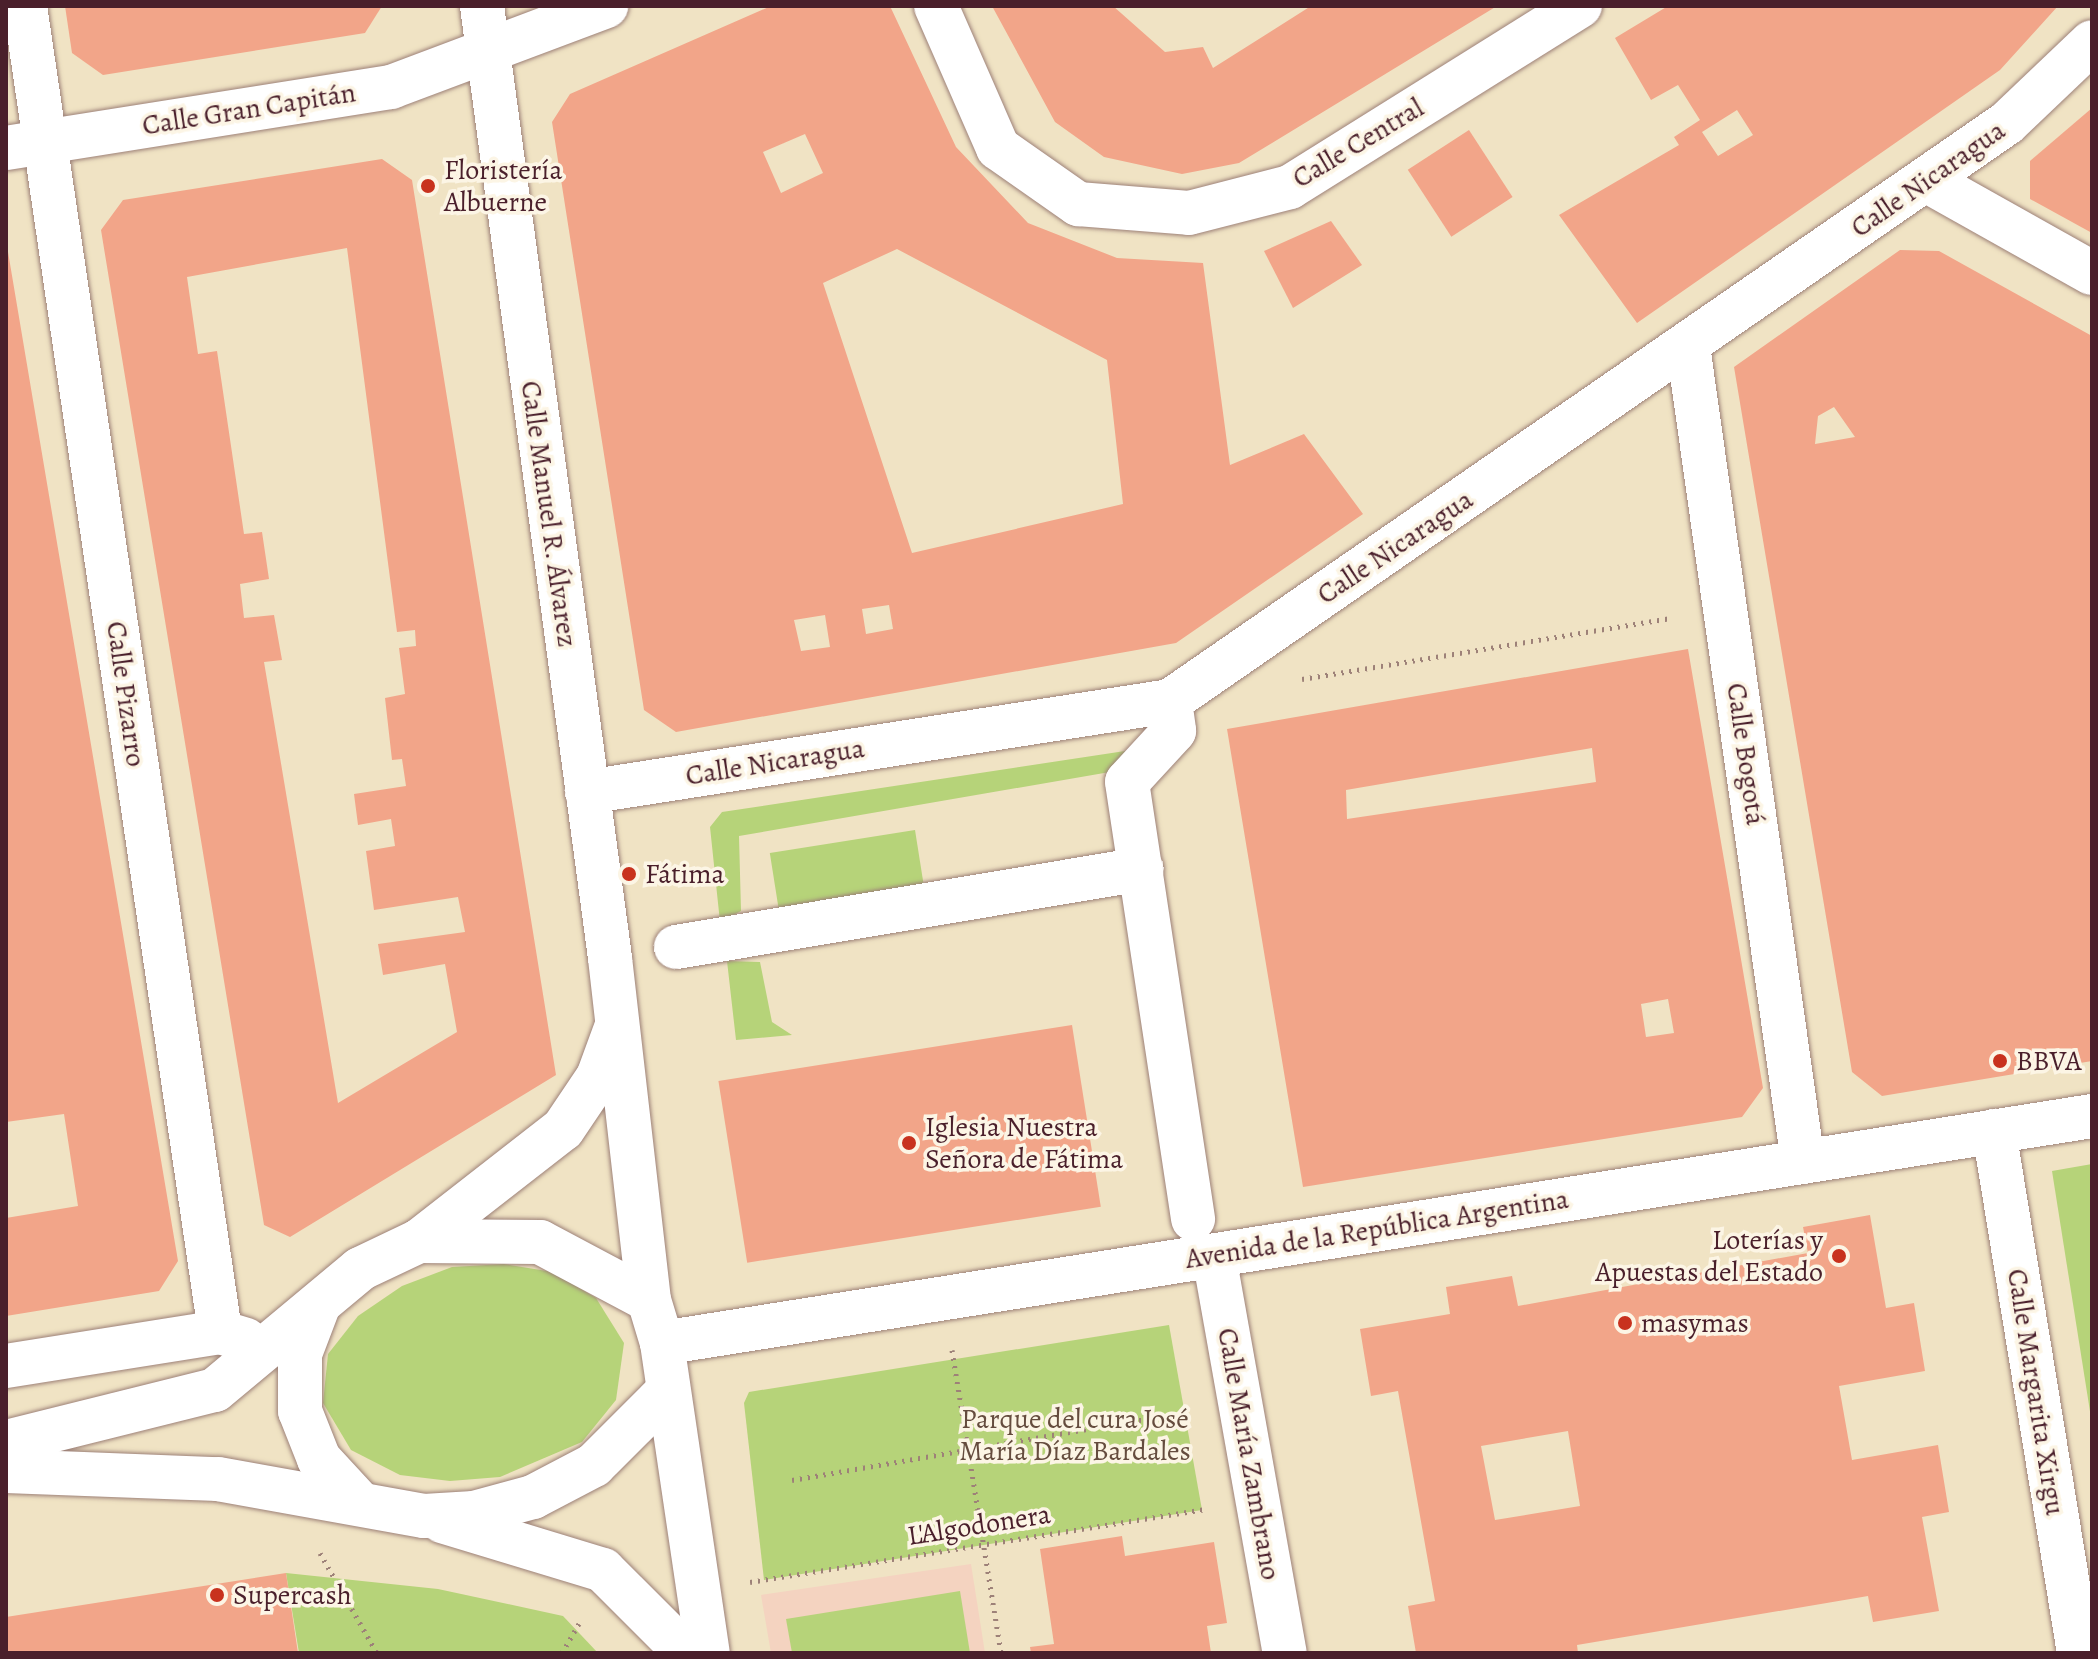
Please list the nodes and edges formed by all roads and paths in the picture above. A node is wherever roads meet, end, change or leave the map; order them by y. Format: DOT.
graph roads {
  1 [pos="25,6"];
  2 [pos="482,6"];
  3 [pos="606,6"];
  4 [pos="936,6"];
  5 [pos="1580,6"];
  6 [pos="2092,42"];
  7 [pos="488,55"];
  8 [pos="25,145"];
  9 [pos="1926,180"];
  10 [pos="2092,273"];
  11 [pos="1688,346"];
  12 [pos="1725,609"];
  13 [pos="1291,681"];
  14 [pos="1170,701"];
  15 [pos="587,792"];
  16 [pos="1142,869"];
  17 [pos="676,947"];
  18 [pos="618,1022"];
  19 [pos="2092,1116"];
  20 [pos="1994,1131"];
  21 [pos="1803,1162"];
  22 [pos="1204,1237"];
  23 [pos="419,1241"];
  24 [pos="649,1300"];
  25 [pos="319,1304"];
  26 [pos="220,1332"];
  27 [pos="950,1338"];
  28 [pos="662,1343"];
  29 [pos="268,1347"];
  30 [pos="6,1366"];
  31 [pos="667,1392"];
  32 [pos="1199,1410"];
  33 [pos="6,1442"];
  34 [pos="968,1448"];
  35 [pos="6,1471"];
  36 [pos="792,1480"];
  37 [pos="357,1500"];
  38 [pos="1214,1508"];
  39 [pos="424,1516"];
  40 [pos="983,1544"];
  41 [pos="317,1549"];
  42 [pos="749,1582"];
  43 [pos="583,1617"];
  44 [pos="377,1653"];
  45 [pos="562,1653"];
  46 [pos="686,1653"];
  47 [pos="708,1653"];
  48 [pos="1001,1653"];
  49 [pos="1285,1653"];
  50 [pos="2079,1653"];
  1 -- 8 [label="street, Calle Pizarro"];
  2 -- 7 [label="street, Calle Manuel R. Álvarez"];
  3 -- 7 [label="street, Calle Gran Capitán"];
  4 -- 5 [label="street, Calle Central"];
  6 -- 9 [label="street, Calle Nicaragua"];
  7 -- 8 [label="street, Calle Gran Capitán"];
  7 -- 15 [label="street, Calle Manuel R. Álvarez"];
  8 -- 26 [label="street, Calle Pizarro"];
  9 -- 10 [label="street"];
  9 -- 11 [label="street, Calle Nicaragua"];
  11 -- 12 [label="street, Calle Bogotá"];
  11 -- 14 [label="street, Calle Nicaragua"];
  12 -- 13 [label="path"];
  12 -- 21 [label="street, Calle Bogotá"];
  14 -- 15 [label="street, Calle Nicaragua"];
  14 -- 16 [label="street, Calle María Zambrano"];
  15 -- 18 [label="street, Calle Manuel R. Álvarez"];
  16 -- 17 [label="street"];
  16 -- 22 [label="street, Calle María Zambrano"];
  18 -- 23 [label="street, Calle Manuel R. Álvarez"];
  18 -- 24 [label="street, Calle Manuel R. Álvarez"];
  19 -- 20 [label="street, Avenida de la República Argentina"];
  20 -- 21 [label="street, Avenida de la República Argentina"];
  20 -- 50 [label="street, Calle Margarita Xirgu"];
  21 -- 22 [label="street, Avenida de la República Argentina"];
  22 -- 28 [label="street, Avenida de la República Argentina"];
  22 -- 49 [label="street, Calle María Zambrano"];
  23 -- 24 [label="street"];
  23 -- 25 [label="street"];
  24 -- 28 [label="street, Calle Manuel R. Álvarez"];
  25 -- 29 [label="street"];
  25 -- 37 [label="street"];
  26 -- 29 [label="street"];
  26 -- 30 [label="street"];
  27 -- 34 [label="path"];
  28 -- 31 [label="street, Calle Manuel R. Álvarez"];
  29 -- 33 [label="street"];
  31 -- 39 [label="street"];
  31 -- 47 [label="street, Calle Manuel R. Álvarez"];
  32 -- 34 [label="path"];
  34 -- 36 [label="path"];
  34 -- 40 [label="path"];
  35 -- 37 [label="street"];
  37 -- 39 [label="street"];
  38 -- 40 [label="path, L'Algodonera"];
  39 -- 46 [label="street"];
  40 -- 42 [label="path, L'Algodonera"];
  40 -- 48 [label="path"];
  41 -- 44 [label="path"];
  43 -- 45 [label="path"];
}
